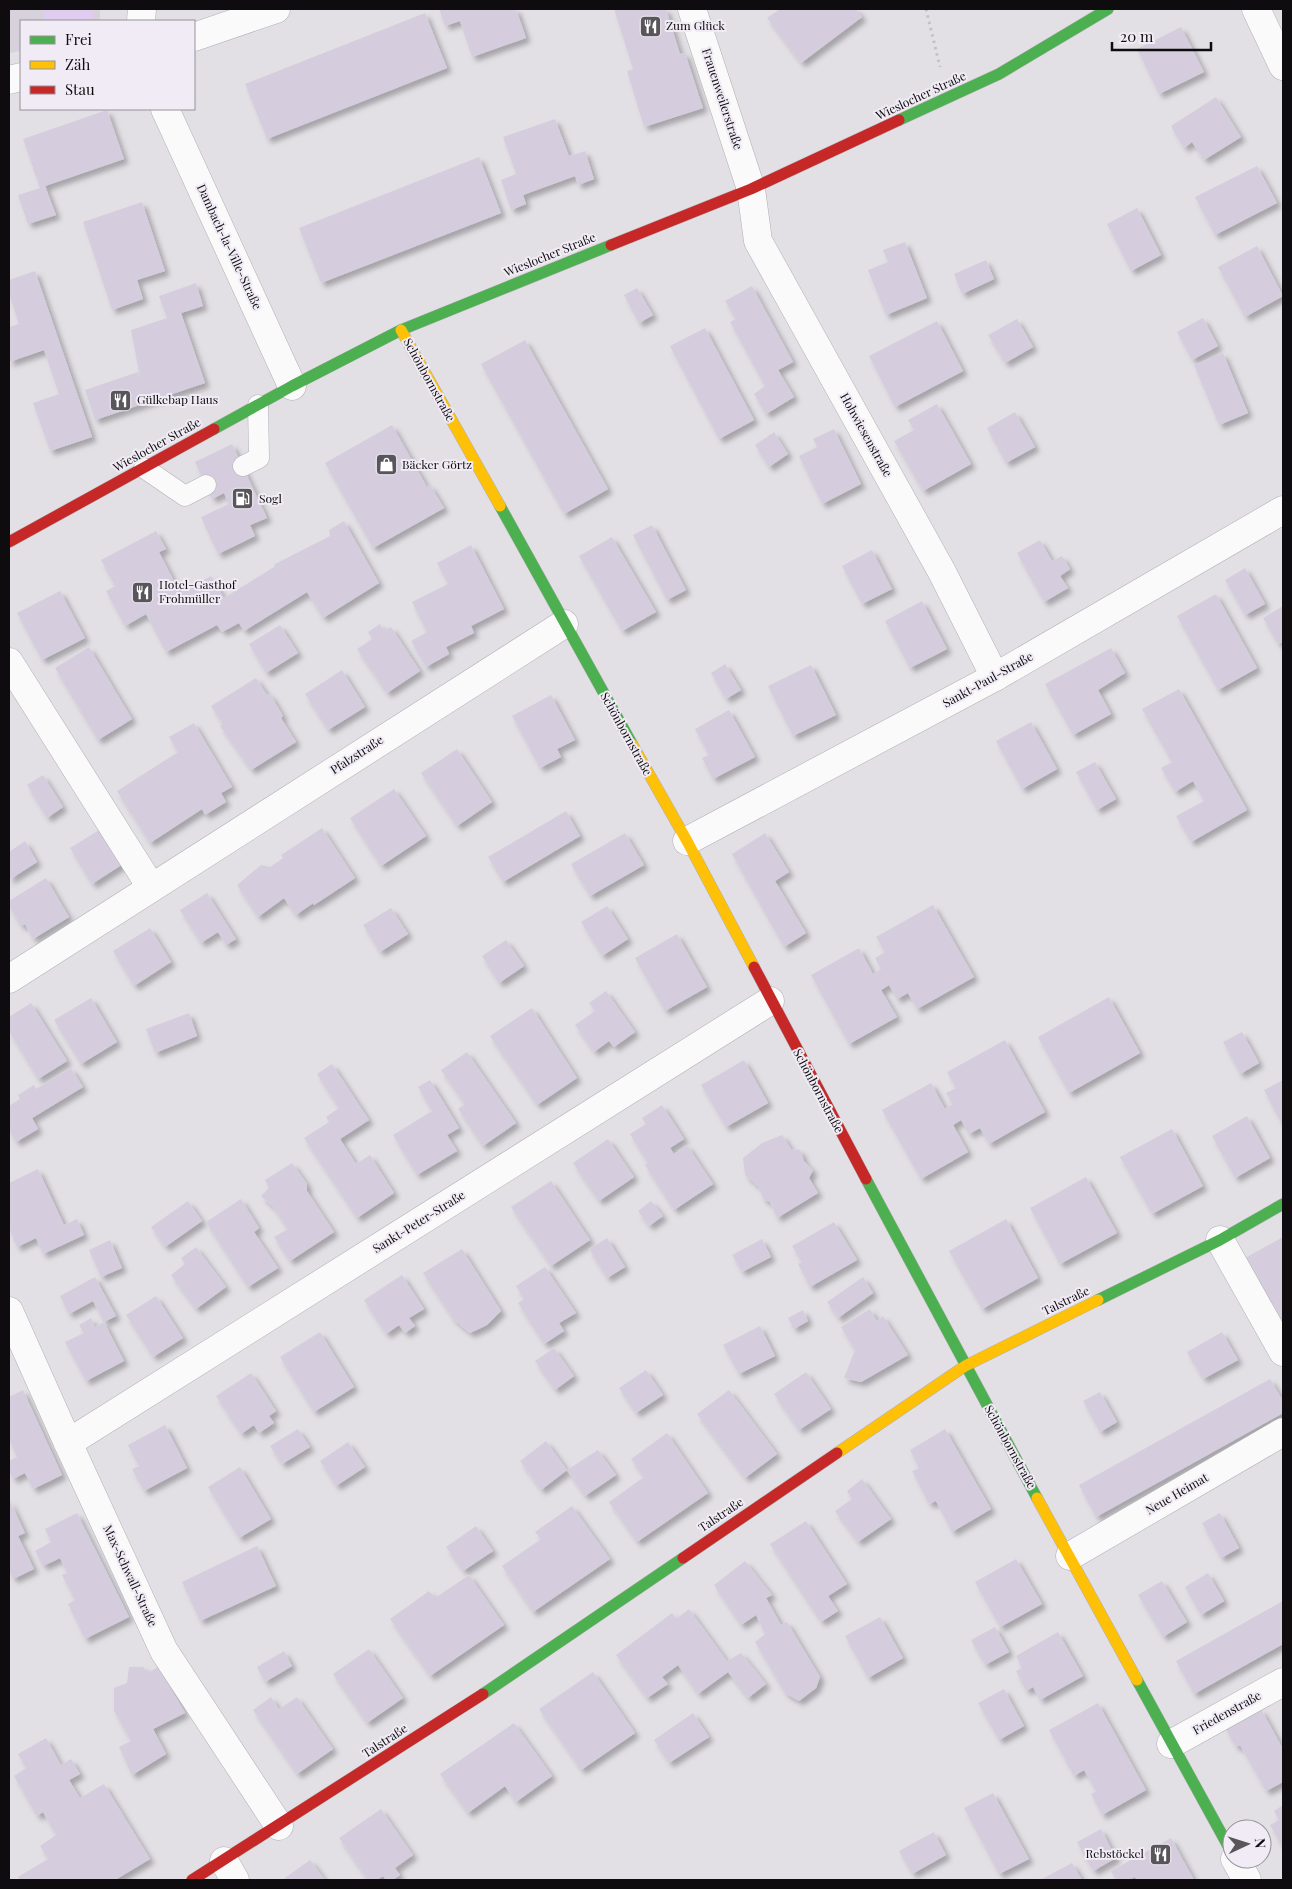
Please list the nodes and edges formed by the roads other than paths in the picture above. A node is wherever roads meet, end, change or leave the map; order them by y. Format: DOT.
graph roads {
  1 [pos="276,9"];
  2 [pos="692,9"];
  3 [pos="1108,9"];
  4 [pos="1256,9"];
  5 [pos="195,37"];
  6 [pos="1283,66"];
  7 [pos="165,110"];
  8 [pos="751,189"];
  9 [pos="401,330"];
  10 [pos="292,386"];
  11 [pos="258,405"];
  12 [pos="243,466"];
  13 [pos="144,468"];
  14 [pos="206,485"];
  15 [pos="1283,510"];
  16 [pos="9,542"];
  17 [pos="564,624"];
  18 [pos="9,662"];
  19 [pos="995,677"];
  20 [pos="686,841"];
  21 [pos="151,887"];
  22 [pos="9,979"];
  23 [pos="770,1001"];
  24 [pos="1283,1204"];
  25 [pos="1220,1240"];
  26 [pos="9,1311"];
  27 [pos="1283,1352"];
  28 [pos="965,1366"];
  29 [pos="1283,1432"];
  30 [pos="68,1443"];
  31 [pos="1070,1556"];
  32 [pos="1283,1682"];
  33 [pos="1171,1744"];
  34 [pos="279,1826"];
  35 [pos="1222,1835"];
  36 [pos="1241,1869"];
  37 [pos="230,1871"];
  38 [pos="192,1880"];
  39 [pos="1247,1880"];
  1 -- 5 [label="street"];
  2 -- 8 [label="street, Frauenweilerstraße"];
  3 -- 8 [label="street, Wieslocher Straße"];
  4 -- 6 [label="street"];
  7 -- 10 [label="street, Dambach-la-Ville-Straße"];
  8 -- 9 [label="street, Wieslocher Straße"];
  8 -- 19 [label="street, Hohwiesenstraße"];
  9 -- 10 [label="street, Wieslocher Straße"];
  9 -- 17 [label="street, Schönbornstraße"];
  10 -- 11 [label="street, Wieslocher Straße"];
  11 -- 12 [label="lane"];
  11 -- 13 [label="street, Wieslocher Straße"];
  13 -- 14 [label="lane"];
  13 -- 16 [label="street, Wieslocher Straße"];
  15 -- 19 [label="street, Sankt-Paul-Straße"];
  17 -- 20 [label="street, Schönbornstraße"];
  17 -- 21 [label="street, Pfalzstraße"];
  18 -- 21 [label="street"];
  19 -- 20 [label="street, Sankt-Paul-Straße"];
  20 -- 23 [label="street, Schönbornstraße"];
  21 -- 22 [label="street, Pfalzstraße"];
  23 -- 28 [label="street, Schönbornstraße"];
  23 -- 30 [label="street, Sankt-Peter-Straße"];
  24 -- 25 [label="street, Talstraße"];
  25 -- 27 [label="street"];
  25 -- 28 [label="street, Talstraße"];
  26 -- 30 [label="street, Max-Schwall-Straße"];
  28 -- 31 [label="street, Schönbornstraße"];
  28 -- 34 [label="street, Talstraße"];
  29 -- 31 [label="street, Neue Heimat"];
  30 -- 34 [label="street, Max-Schwall-Straße"];
  31 -- 33 [label="street, Schönbornstraße"];
  32 -- 33 [label="street, Friedenstraße"];
  33 -- 35 [label="street, Schönbornstraße"];
  34 -- 37 [label="street, Talstraße"];
  36 -- 39 [label="street"];
  37 -- 38 [label="street, Talstraße"];
}
